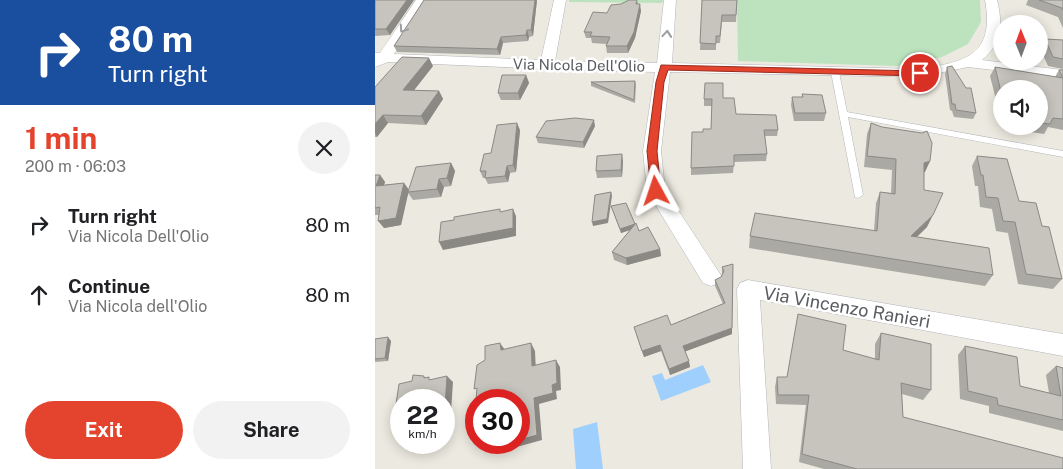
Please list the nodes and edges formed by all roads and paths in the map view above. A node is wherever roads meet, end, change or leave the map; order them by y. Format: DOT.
graph roads {
  1 [pos="422,0"];
  2 [pos="560,0"];
  3 [pos="671,0"];
  4 [pos="991,0"];
  5 [pos="378,60"];
  6 [pos="965,62"];
  7 [pos="547,65"];
  8 [pos="664,67"];
  9 [pos="835,72"];
  10 [pos="1063,74"];
  11 [pos="843,114"];
  12 [pos="1063,154"];
  13 [pos="858,195"];
  14 [pos="711,277"];
  15 [pos="1063,345"];
  16 [pos="757,469"];
  1 -- 5 [label="street, one-way"];
  2 -- 7 [label="street"];
  8 -- 3 [label="street, one-way"];
  4 -- 6 [label="street"];
  5 -- 7 [label="street, Via Nicola Dell'Olio"];
  6 -- 9 [label="street"];
  6 -- 10 [label="street"];
  7 -- 8 [label="street, Via Nicola Dell'Olio"];
  8 -- 9 [label="street, Via Nicola Dell'Olio"];
  8 -- 14 [label="street"];
  9 -- 11 [label="lane"];
  11 -- 12 [label="lane"];
  11 -- 13 [label="lane"];
  15 -- 16 [label="street, Via Vincenzo Ranieri"];
}
